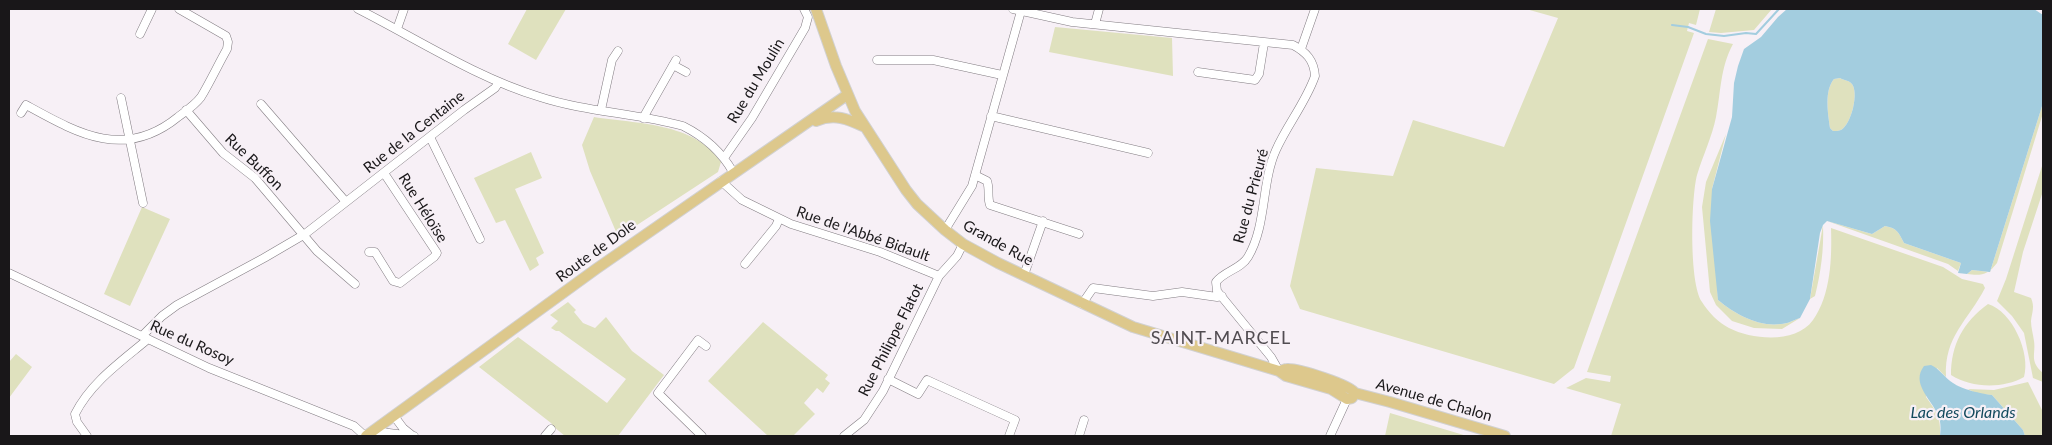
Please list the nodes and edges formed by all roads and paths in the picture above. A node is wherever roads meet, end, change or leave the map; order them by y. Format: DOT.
graph roads {
  1 [pos="152,9"];
  2 [pos="179,9"];
  3 [pos="358,9"];
  4 [pos="404,9"];
  5 [pos="804,9"];
  6 [pos="816,9"];
  7 [pos="1099,9"];
  8 [pos="1315,9"];
  9 [pos="1017,10"];
  10 [pos="1095,24"];
  11 [pos="397,29"];
  12 [pos="140,34"];
  13 [pos="1264,42"];
  14 [pos="618,51"];
  15 [pos="1303,51"];
  16 [pos="877,60"];
  17 [pos="686,72"];
  18 [pos="1198,72"];
  19 [pos="1002,75"];
  20 [pos="499,82"];
  21 [pos="847,95"];
  22 [pos="121,98"];
  23 [pos="261,104"];
  24 [pos="186,110"];
  25 [pos="601,110"];
  26 [pos="21,113"];
  27 [pos="991,116"];
  28 [pos="643,118"];
  29 [pos="803,126"];
  30 [pos="865,127"];
  31 [pos="430,137"];
  32 [pos="130,139"];
  33 [pos="1148,153"];
  34 [pos="724,158"];
  35 [pos="733,172"];
  36 [pos="384,173"];
  37 [pos="975,175"];
  38 [pos="722,181"];
  39 [pos="346,202"];
  40 [pos="143,203"];
  41 [pos="779,219"];
  42 [pos="1043,221"];
  43 [pos="945,230"];
  44 [pos="305,234"];
  45 [pos="1079,234"];
  46 [pos="480,240"];
  47 [pos="963,244"];
  48 [pos="369,252"];
  49 [pos="745,264"];
  50 [pos="9,273"];
  51 [pos="1024,275"];
  52 [pos="939,276"];
  53 [pos="356,284"];
  54 [pos="1222,296"];
  55 [pos="1082,304"];
  56 [pos="145,337"];
  57 [pos="706,346"];
  58 [pos="1279,371"];
  59 [pos="888,379"];
  60 [pos="1349,394"];
  61 [pos="394,416"];
  62 [pos="1084,420"];
  63 [pos="551,430"];
  64 [pos="368,435"];
  65 [pos="87,436"];
  66 [pos="413,436"];
  67 [pos="545,436"];
  68 [pos="702,436"];
  69 [pos="844,436"];
  70 [pos="1009,436"];
  71 [pos="1079,436"];
  72 [pos="1330,436"];
  73 [pos="1505,436"];
  1 -- 12 [label="street"];
  2 -- 24 [label="street"];
  3 -- 11 [label="street"];
  4 -- 11 [label="street"];
  5 -- 34 [label="street, Rue du Moulin"];
  6 -- 21 [label="main road, Grande Rue"];
  7 -- 10 [label="street"];
  8 -- 15 [label="street"];
  9 -- 10 [label="street"];
  9 -- 19 [label="street"];
  10 -- 13 [label="street"];
  11 -- 20 [label="street"];
  13 -- 15 [label="street"];
  13 -- 18 [label="street"];
  14 -- 25 [label="street"];
  15 -- 54 [label="street, Rue du Prieuré"];
  16 -- 19 [label="street"];
  17 -- 28 [label="street"];
  19 -- 27 [label="street"];
  20 -- 25 [label="street"];
  20 -- 31 [label="street, Rue de la Centaine"];
  21 -- 29 [label="main road, Route de Dole"];
  21 -- 30 [label="main road, Grande Rue"];
  22 -- 32 [label="street"];
  23 -- 39 [label="street"];
  24 -- 32 [label="street"];
  24 -- 44 [label="street, Rue Buffon"];
  25 -- 28 [label="street"];
  26 -- 32 [label="street"];
  27 -- 33 [label="street"];
  27 -- 37 [label="street"];
  28 -- 34 [label="street"];
  29 -- 30 [label="main road"];
  29 -- 35 [label="main road, Route de Dole"];
  30 -- 43 [label="main road, Grande Rue"];
  31 -- 36 [label="street, Rue de la Centaine"];
  31 -- 46 [label="street"];
  32 -- 40 [label="street"];
  34 -- 35 [label="street"];
  35 -- 38 [label="main road, Route de Dole"];
  36 -- 39 [label="street, Rue de la Centaine"];
  36 -- 48 [label="street, Rue Héloïse"];
  37 -- 42 [label="street"];
  37 -- 43 [label="street"];
  38 -- 41 [label="street, Rue de l'Abbé Bidault"];
  38 -- 61 [label="main road, Route de Dole"];
  39 -- 44 [label="street, Rue de la Centaine"];
  41 -- 49 [label="street, Rue de l'Abbé Bidault"];
  41 -- 52 [label="street, Rue de l'Abbé Bidault"];
  42 -- 45 [label="street"];
  42 -- 51 [label="street"];
  43 -- 47 [label="main road, Grande Rue"];
  44 -- 53 [label="street"];
  44 -- 56 [label="street, Rue de la Centaine"];
  47 -- 51 [label="main road, Grande Rue"];
  47 -- 52 [label="street, Rue Philippe Flatot"];
  50 -- 56 [label="street, Rue du Rosoy"];
  51 -- 55 [label="main road, Grande Rue"];
  52 -- 59 [label="street, Rue Philippe Flatot"];
  54 -- 55 [label="street"];
  54 -- 58 [label="street"];
  55 -- 58 [label="main road, Grande Rue"];
  56 -- 64 [label="street, Rue du Rosoy"];
  56 -- 65 [label="street, Rue de la Centaine"];
  57 -- 68 [label="street"];
  58 -- 60 [label="main road, Grande Rue"];
  59 -- 69 [label="street, Rue Philippe Flatot"];
  59 -- 70 [label="street"];
  60 -- 72 [label="street"];
  60 -- 73 [label="main road, Avenue de Chalon"];
  61 -- 64 [label="main road, Route de Dole"];
  61 -- 66 [label="street"];
  62 -- 71 [label="street"];
  63 -- 67 [label="street"];
  64 -- 66 [label="street"];
}
